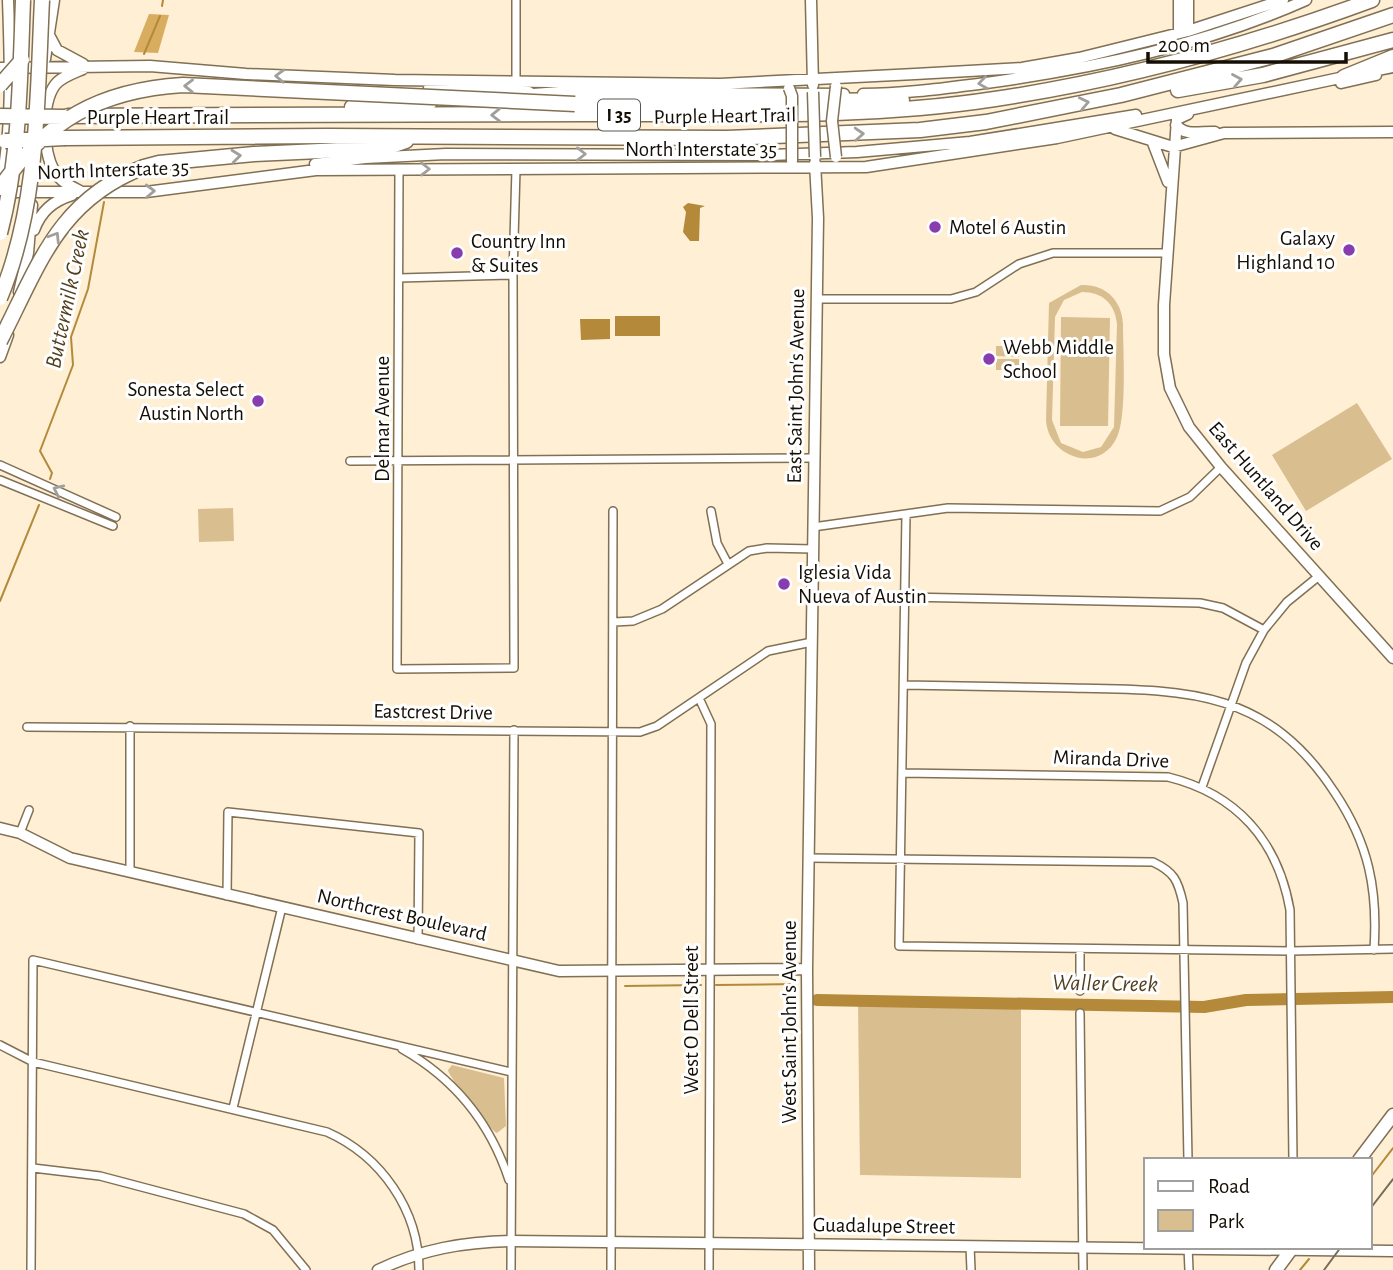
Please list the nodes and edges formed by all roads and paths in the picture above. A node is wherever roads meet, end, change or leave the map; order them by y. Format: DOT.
graph roads {
  1 [pos="23,0"];
  2 [pos="42,0"];
  3 [pos="54,0"];
  4 [pos="516,0"];
  5 [pos="811,0"];
  6 [pos="1179,0"];
  7 [pos="1188,0"];
  8 [pos="1283,0"];
  9 [pos="1306,0"];
  10 [pos="1372,0"];
  11 [pos="8,4"];
  12 [pos="1393,15"];
  13 [pos="50,19"];
  14 [pos="8,25"];
  15 [pos="1184,32"];
  16 [pos="49,35"];
  17 [pos="0,36"];
  18 [pos="1389,40"];
  19 [pos="1393,57"];
  20 [pos="89,66"];
  21 [pos="44,67"];
  22 [pos="4,68"];
  23 [pos="1393,69"];
  24 [pos="848,77"];
  25 [pos="1345,77"];
  26 [pos="326,78"];
  27 [pos="813,78"];
  28 [pos="516,83"];
  29 [pos="785,84"];
  30 [pos="0,85"];
  31 [pos="1121,95"];
  32 [pos="574,98"];
  33 [pos="956,104"];
  34 [pos="1180,110"];
  35 [pos="0,116"];
  36 [pos="281,116"];
  37 [pos="1176,125"];
  38 [pos="1094,130"];
  39 [pos="1393,132"];
  40 [pos="1224,133"];
  41 [pos="415,137"];
  42 [pos="2,141"];
  43 [pos="1153,143"];
  44 [pos="1173,147"];
  45 [pos="815,163"];
  46 [pos="845,167"];
  47 [pos="516,169"];
  48 [pos="782,169"];
  49 [pos="399,170"];
  50 [pos="293,171"];
  51 [pos="0,189"];
  52 [pos="1171,191"];
  53 [pos="83,192"];
  54 [pos="33,193"];
  55 [pos="0,233"];
  56 [pos="28,253"];
  57 [pos="1167,253"];
  58 [pos="513,275"];
  59 [pos="399,278"];
  60 [pos="0,298"];
  61 [pos="816,299"];
  62 [pos="0,341"];
  63 [pos="0,357"];
  64 [pos="814,458"];
  65 [pos="515,459"];
  66 [pos="399,460"];
  67 [pos="350,461"];
  68 [pos="0,464"];
  69 [pos="1221,467"];
  70 [pos="0,480"];
  71 [pos="613,511"];
  72 [pos="711,511"];
  73 [pos="906,514"];
  74 [pos="116,517"];
  75 [pos="113,526"];
  76 [pos="813,527"];
  77 [pos="813,549"];
  78 [pos="728,564"];
  79 [pos="1319,576"];
  80 [pos="905,597"];
  81 [pos="614,622"];
  82 [pos="1264,630"];
  83 [pos="812,642"];
  84 [pos="1393,658"];
  85 [pos="904,685"];
  86 [pos="699,698"];
  87 [pos="1232,705"];
  88 [pos="130,726"];
  89 [pos="27,727"];
  90 [pos="514,730"];
  91 [pos="613,732"];
  92 [pos="902,773"];
  93 [pos="810,774"];
  94 [pos="1202,787"];
  95 [pos="29,810"];
  96 [pos="0,828"];
  97 [pos="20,833"];
  98 [pos="809,858"];
  99 [pos="900,859"];
  100 [pos="130,872"];
  101 [pos="227,896"];
  102 [pos="282,907"];
  103 [pos="418,940"];
  104 [pos="1080,948"];
  105 [pos="1393,948"];
  106 [pos="1185,949"];
  107 [pos="1374,950"];
  108 [pos="1291,951"];
  109 [pos="511,959"];
  110 [pos="807,969"];
  111 [pos="612,971"];
  112 [pos="708,971"];
  113 [pos="1080,990"];
  114 [pos="255,1012"];
  115 [pos="1080,1013"];
  116 [pos="393,1044"];
  117 [pos="0,1045"];
  118 [pos="33,1062"];
  119 [pos="511,1072"];
  120 [pos="233,1108"];
  121 [pos="1393,1115"];
  122 [pos="1188,1158"];
  123 [pos="1293,1158"];
  124 [pos="1361,1158"];
  125 [pos="33,1168"];
  126 [pos="511,1187"];
  127 [pos="511,1241"];
  128 [pos="611,1241"];
  129 [pos="709,1243"];
  130 [pos="809,1244"];
  131 [pos="970,1247"];
  132 [pos="1083,1247"];
  133 [pos="1144,1248"];
  134 [pos="1188,1249"];
  135 [pos="1291,1249"];
  136 [pos="1326,1249"];
  137 [pos="1393,1251"];
  138 [pos="419,1253"];
  139 [pos="31,1270"];
  140 [pos="306,1270"];
  141 [pos="378,1270"];
  142 [pos="419,1270"];
  143 [pos="511,1270"];
  144 [pos="611,1270"];
  145 [pos="709,1270"];
  146 [pos="809,1270"];
  147 [pos="971,1270"];
  148 [pos="1083,1270"];
  149 [pos="1189,1270"];
  150 [pos="1276,1270"];
  1 -- 55 [label="highway, bridge"];
  2 -- 60 [label="highway, bridge"];
  3 -- 13 [label="main road"];
  3 -- 30 [label="highway, bridge"];
  4 -- 28 [label="street"];
  5 -- 27 [label="main road, East Saint John's Avenue"];
  6 -- 15 [label="main road"];
  7 -- 15 [label="main road"];
  8 -- 15 [label="main road"];
  9 -- 32 [label="main road, one-way"];
  10 -- 33 [label="highway, Purple Heart Trail / I 35"];
  11 -- 14 [label="main road"];
  11 -- 17 [label="main road"];
  12 -- 31 [label="highway, Purple Heart Trail / I 35"];
  13 -- 14 [label="main road"];
  13 -- 16 [label="main road"];
  14 -- 22 [label="main road"];
  15 -- 24 [label="main road"];
  16 -- 20 [label="main road"];
  16 -- 21 [label="main road"];
  31 -- 18 [label="highway, one-way"];
  19 -- 25 [label="highway"];
  20 -- 21 [label="main road"];
  26 -- 20 [label="main road, one-way"];
  20 -- 53 [label="main road"];
  21 -- 22 [label="main road"];
  21 -- 54 [label="main road"];
  22 -- 51 [label="main road"];
  23 -- 25 [label="main road, North Interstate 35"];
  23 -- 37 [label="main road"];
  24 -- 27 [label="main road"];
  24 -- 46 [label="main road, bridge"];
  25 -- 34 [label="main road, North Interstate 35"];
  26 -- 28 [label="main road"];
  26 -- 32 [label="main road"];
  27 -- 29 [label="main road"];
  27 -- 45 [label="main road, East Saint John's Avenue, bridge"];
  28 -- 29 [label="main road"];
  29 -- 48 [label="main road, bridge"];
  41 -- 31 [label="highway, Purple Heart Trail / I 35, one-way"];
  32 -- 33 [label="highway"];
  32 -- 36 [label="highway"];
  32 -- 51 [label="highway, one-way, bridge"];
  33 -- 36 [label="highway, Purple Heart Trail / I 35, one-way"];
  34 -- 38 [label="main road, North Interstate 35"];
  50 -- 34 [label="main road, one-way"];
  35 -- 36 [label="highway, Purple Heart Trail / I 35, bridge"];
  37 -- 40 [label="main road"];
  37 -- 44 [label="main road, East Huntland Drive"];
  38 -- 43 [label="main road"];
  38 -- 46 [label="main road, North Interstate 35"];
  39 -- 40 [label="main road"];
  40 -- 44 [label="main road"];
  41 -- 42 [label="highway, Purple Heart Trail / I 35, bridge"];
  62 -- 41 [label="highway, one-way, bridge"];
  43 -- 44 [label="main road"];
  43 -- 52 [label="main road"];
  44 -- 52 [label="main road, East Huntland Drive"];
  45 -- 46 [label="main road, North Interstate 35"];
  45 -- 48 [label="main road, North Interstate 35"];
  45 -- 61 [label="main road, East Saint John's Avenue"];
  47 -- 48 [label="main road, North Interstate 35"];
  49 -- 47 [label="main road, North Interstate 35, one-way"];
  47 -- 58 [label="street"];
  49 -- 50 [label="main road, North Interstate 35"];
  49 -- 59 [label="street, Delmar Avenue"];
  53 -- 50 [label="main road, North Interstate 35, one-way"];
  51 -- 54 [label="main road, North Interstate 35"];
  52 -- 57 [label="main road, East Huntland Drive"];
  53 -- 54 [label="main road, North Interstate 35"];
  53 -- 56 [label="main road"];
  54 -- 56 [label="main road"];
  56 -- 63 [label="main road"];
  57 -- 61 [label="street"];
  57 -- 69 [label="main road, East Huntland Drive"];
  58 -- 59 [label="street"];
  58 -- 65 [label="street"];
  59 -- 66 [label="street, Delmar Avenue"];
  61 -- 64 [label="main road, East Saint John's Avenue"];
  64 -- 65 [label="street"];
  64 -- 76 [label="main road, East Saint John's Avenue"];
  65 -- 66 [label="street"];
  65 -- 66 [label="street, Delmar Avenue"];
  66 -- 67 [label="street"];
  74 -- 68 [label="street, one-way"];
  69 -- 73 [label="street"];
  69 -- 79 [label="main road, East Huntland Drive"];
  70 -- 75 [label="street"];
  71 -- 81 [label="street"];
  72 -- 78 [label="street"];
  73 -- 76 [label="street"];
  73 -- 80 [label="street"];
  76 -- 77 [label="main road, East Saint John's Avenue"];
  77 -- 78 [label="street"];
  77 -- 83 [label="main road, East Saint John's Avenue"];
  78 -- 81 [label="street"];
  79 -- 82 [label="street"];
  79 -- 84 [label="main road, East Huntland Drive"];
  80 -- 82 [label="street"];
  80 -- 85 [label="street"];
  81 -- 91 [label="street"];
  82 -- 87 [label="street"];
  83 -- 86 [label="street, Eastcrest Drive"];
  83 -- 93 [label="main road, East Saint John's Avenue"];
  85 -- 87 [label="street"];
  85 -- 92 [label="street"];
  86 -- 91 [label="street, Eastcrest Drive"];
  86 -- 112 [label="street, West O Dell Street"];
  87 -- 94 [label="street"];
  87 -- 107 [label="street"];
  88 -- 89 [label="street, Eastcrest Drive"];
  88 -- 90 [label="street, Eastcrest Drive"];
  88 -- 100 [label="street"];
  90 -- 91 [label="street, Eastcrest Drive"];
  90 -- 109 [label="street"];
  91 -- 111 [label="street"];
  92 -- 94 [label="street, Miranda Drive"];
  92 -- 99 [label="street"];
  93 -- 98 [label="main road, West Saint John's Avenue"];
  94 -- 108 [label="street, Miranda Drive"];
  95 -- 97 [label="street"];
  96 -- 97 [label="main road, Northcrest Boulevard"];
  97 -- 100 [label="main road, Northcrest Boulevard"];
  98 -- 99 [label="street"];
  98 -- 110 [label="main road, West Saint John's Avenue"];
  99 -- 104 [label="street"];
  99 -- 106 [label="street"];
  100 -- 101 [label="main road, Northcrest Boulevard"];
  101 -- 102 [label="main road, Northcrest Boulevard"];
  101 -- 103 [label="street"];
  102 -- 103 [label="main road, Northcrest Boulevard"];
  102 -- 114 [label="street"];
  103 -- 109 [label="main road, Northcrest Boulevard"];
  104 -- 106 [label="street"];
  104 -- 113 [label="street"];
  105 -- 107 [label="street"];
  106 -- 108 [label="street"];
  106 -- 122 [label="street"];
  107 -- 108 [label="street"];
  108 -- 123 [label="street, Miranda Drive"];
  109 -- 111 [label="main road, Northcrest Boulevard"];
  109 -- 119 [label="street"];
  110 -- 112 [label="main road, Northcrest Boulevard"];
  110 -- 130 [label="main road, West Saint John's Avenue"];
  111 -- 112 [label="main road, Northcrest Boulevard"];
  111 -- 128 [label="street"];
  112 -- 129 [label="street, West O Dell Street"];
  114 -- 116 [label="street"];
  114 -- 118 [label="street"];
  114 -- 120 [label="street"];
  115 -- 132 [label="street"];
  116 -- 119 [label="street"];
  116 -- 126 [label="street"];
  117 -- 118 [label="street"];
  118 -- 120 [label="street"];
  118 -- 125 [label="street"];
  119 -- 126 [label="street"];
  120 -- 138 [label="street"];
  121 -- 124 [label="main road"];
  125 -- 139 [label="street"];
  125 -- 140 [label="street"];
  126 -- 127 [label="street"];
  127 -- 128 [label="main road, Guadalupe Street"];
  127 -- 138 [label="main road, Guadalupe Street"];
  127 -- 143 [label="street"];
  128 -- 129 [label="main road, Guadalupe Street"];
  128 -- 144 [label="street"];
  129 -- 130 [label="main road, Guadalupe Street"];
  129 -- 145 [label="street, West O Dell Street"];
  130 -- 131 [label="main road, Guadalupe Street"];
  130 -- 146 [label="main road, West Saint John's Avenue"];
  131 -- 132 [label="main road, Guadalupe Street"];
  131 -- 147 [label="street"];
  132 -- 133 [label="main road, Guadalupe Street"];
  132 -- 148 [label="street"];
  134 -- 149 [label="street"];
  135 -- 150 [label="main road"];
  136 -- 137 [label="main road, Guadalupe Street"];
  138 -- 141 [label="main road, Guadalupe Street"];
  138 -- 142 [label="street"];
}
